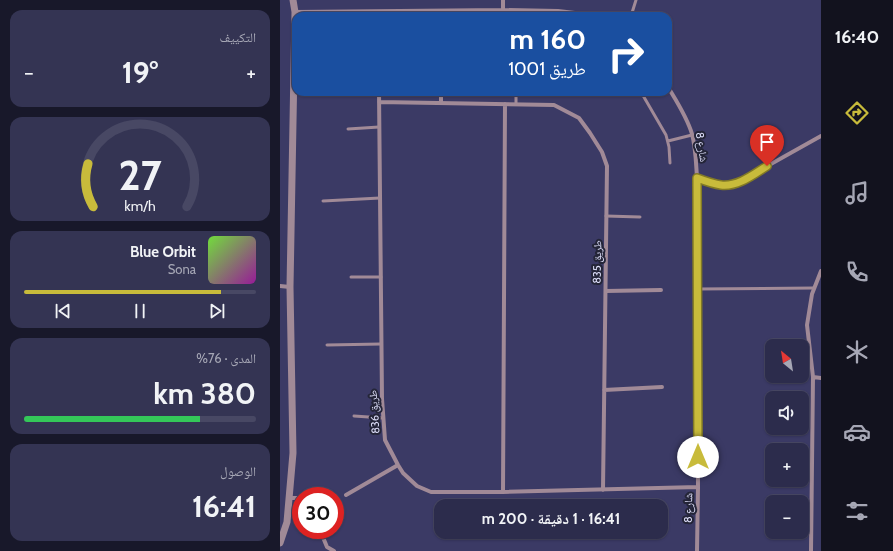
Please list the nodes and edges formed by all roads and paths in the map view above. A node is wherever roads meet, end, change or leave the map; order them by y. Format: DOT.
graph roads {
  1 [pos="293,0"];
  2 [pos="503,0"];
  3 [pos="636,0"];
  4 [pos="503,10"];
  5 [pos="558,11"];
  6 [pos="295,12"];
  7 [pos="420,12"];
  8 [pos="566,12"];
  9 [pos="632,12"];
  10 [pos="672,94"];
  11 [pos="293,96"];
  12 [pos="379,96"];
  13 [pos="441,96"];
  14 [pos="516,96"];
  15 [pos="643,96"];
  16 [pos="379,102"];
  17 [pos="441,103"];
  18 [pos="505,104"];
  19 [pos="516,104"];
  20 [pos="379,127"];
  21 [pos="348,129"];
  22 [pos="692,135"];
  23 [pos="821,136"];
  24 [pos="668,141"];
  25 [pos="670,163"];
  26 [pos="697,178"];
  27 [pos="380,198"];
  28 [pos="323,201"];
  29 [pos="606,216"];
  30 [pos="640,217"];
  31 [pos="821,271"];
  32 [pos="351,277"];
  33 [pos="381,277"];
  34 [pos="280,286"];
  35 [pos="290,287"];
  36 [pos="697,288"];
  37 [pos="814,288"];
  38 [pos="661,290"];
  39 [pos="606,291"];
  40 [pos="381,344"];
  41 [pos="327,345"];
  42 [pos="813,377"];
  43 [pos="821,378"];
  44 [pos="662,387"];
  45 [pos="604,390"];
  46 [pos="354,416"];
  47 [pos="383,418"];
  48 [pos="398,465"];
  49 [pos="698,487"];
  50 [pos="603,490"];
  51 [pos="503,492"];
  52 [pos="346,495"];
  53 [pos="289,498"];
  54 [pos="324,539"];
  55 [pos="280,543"];
  56 [pos="334,551"];
  57 [pos="697,551"];
  58 [pos="811,551"];
  1 -- 6 [label="street"];
  2 -- 4 [label="street"];
  3 -- 9 [label="lane"];
  4 -- 5 [label="street"];
  4 -- 7 [label="street"];
  5 -- 8 [label="street"];
  10 -- 22 [label="street, شارع 8"];
  11 -- 35 [label="street"];
  12 -- 16 [label="street, طريق 836"];
  13 -- 17 [label="street"];
  14 -- 19 [label="lane"];
  15 -- 24 [label="lane"];
  16 -- 17 [label="street, طريق 835"];
  16 -- 20 [label="street, طريق 836"];
  17 -- 18 [label="street, طريق 835"];
  18 -- 19 [label="street, طريق 835"];
  18 -- 51 [label="street"];
  19 -- 29 [label="street, طريق 835"];
  20 -- 21 [label="lane"];
  20 -- 27 [label="street, طريق 836"];
  22 -- 24 [label="lane"];
  22 -- 26 [label="street, شارع 8"];
  23 -- 26 [label="street"];
  24 -- 25 [label="lane"];
  26 -- 36 [label="street, شارع 8"];
  27 -- 28 [label="lane"];
  27 -- 33 [label="street, طريق 836"];
  29 -- 30 [label="lane"];
  29 -- 39 [label="street, طريق 835"];
  31 -- 37 [label="street"];
  32 -- 33 [label="lane"];
  33 -- 40 [label="street, طريق 836"];
  34 -- 35 [label="street"];
  35 -- 53 [label="street"];
  36 -- 37 [label="lane"];
  36 -- 49 [label="street, شارع 8"];
  37 -- 42 [label="street"];
  38 -- 39 [label="street"];
  39 -- 45 [label="street, طريق 835"];
  40 -- 41 [label="lane"];
  40 -- 47 [label="street, طريق 836"];
  42 -- 43 [label="street"];
  42 -- 58 [label="street"];
  44 -- 45 [label="street"];
  45 -- 50 [label="street, طريق 835"];
  46 -- 47 [label="lane"];
  47 -- 48 [label="street, طريق 836"];
  48 -- 51 [label="street, طريق 836"];
  48 -- 52 [label="street"];
  49 -- 50 [label="street, طريق 836"];
  49 -- 57 [label="street, شارع 8"];
  50 -- 51 [label="street, طريق 836"];
  53 -- 55 [label="street"];
  54 -- 56 [label="street"];
}
